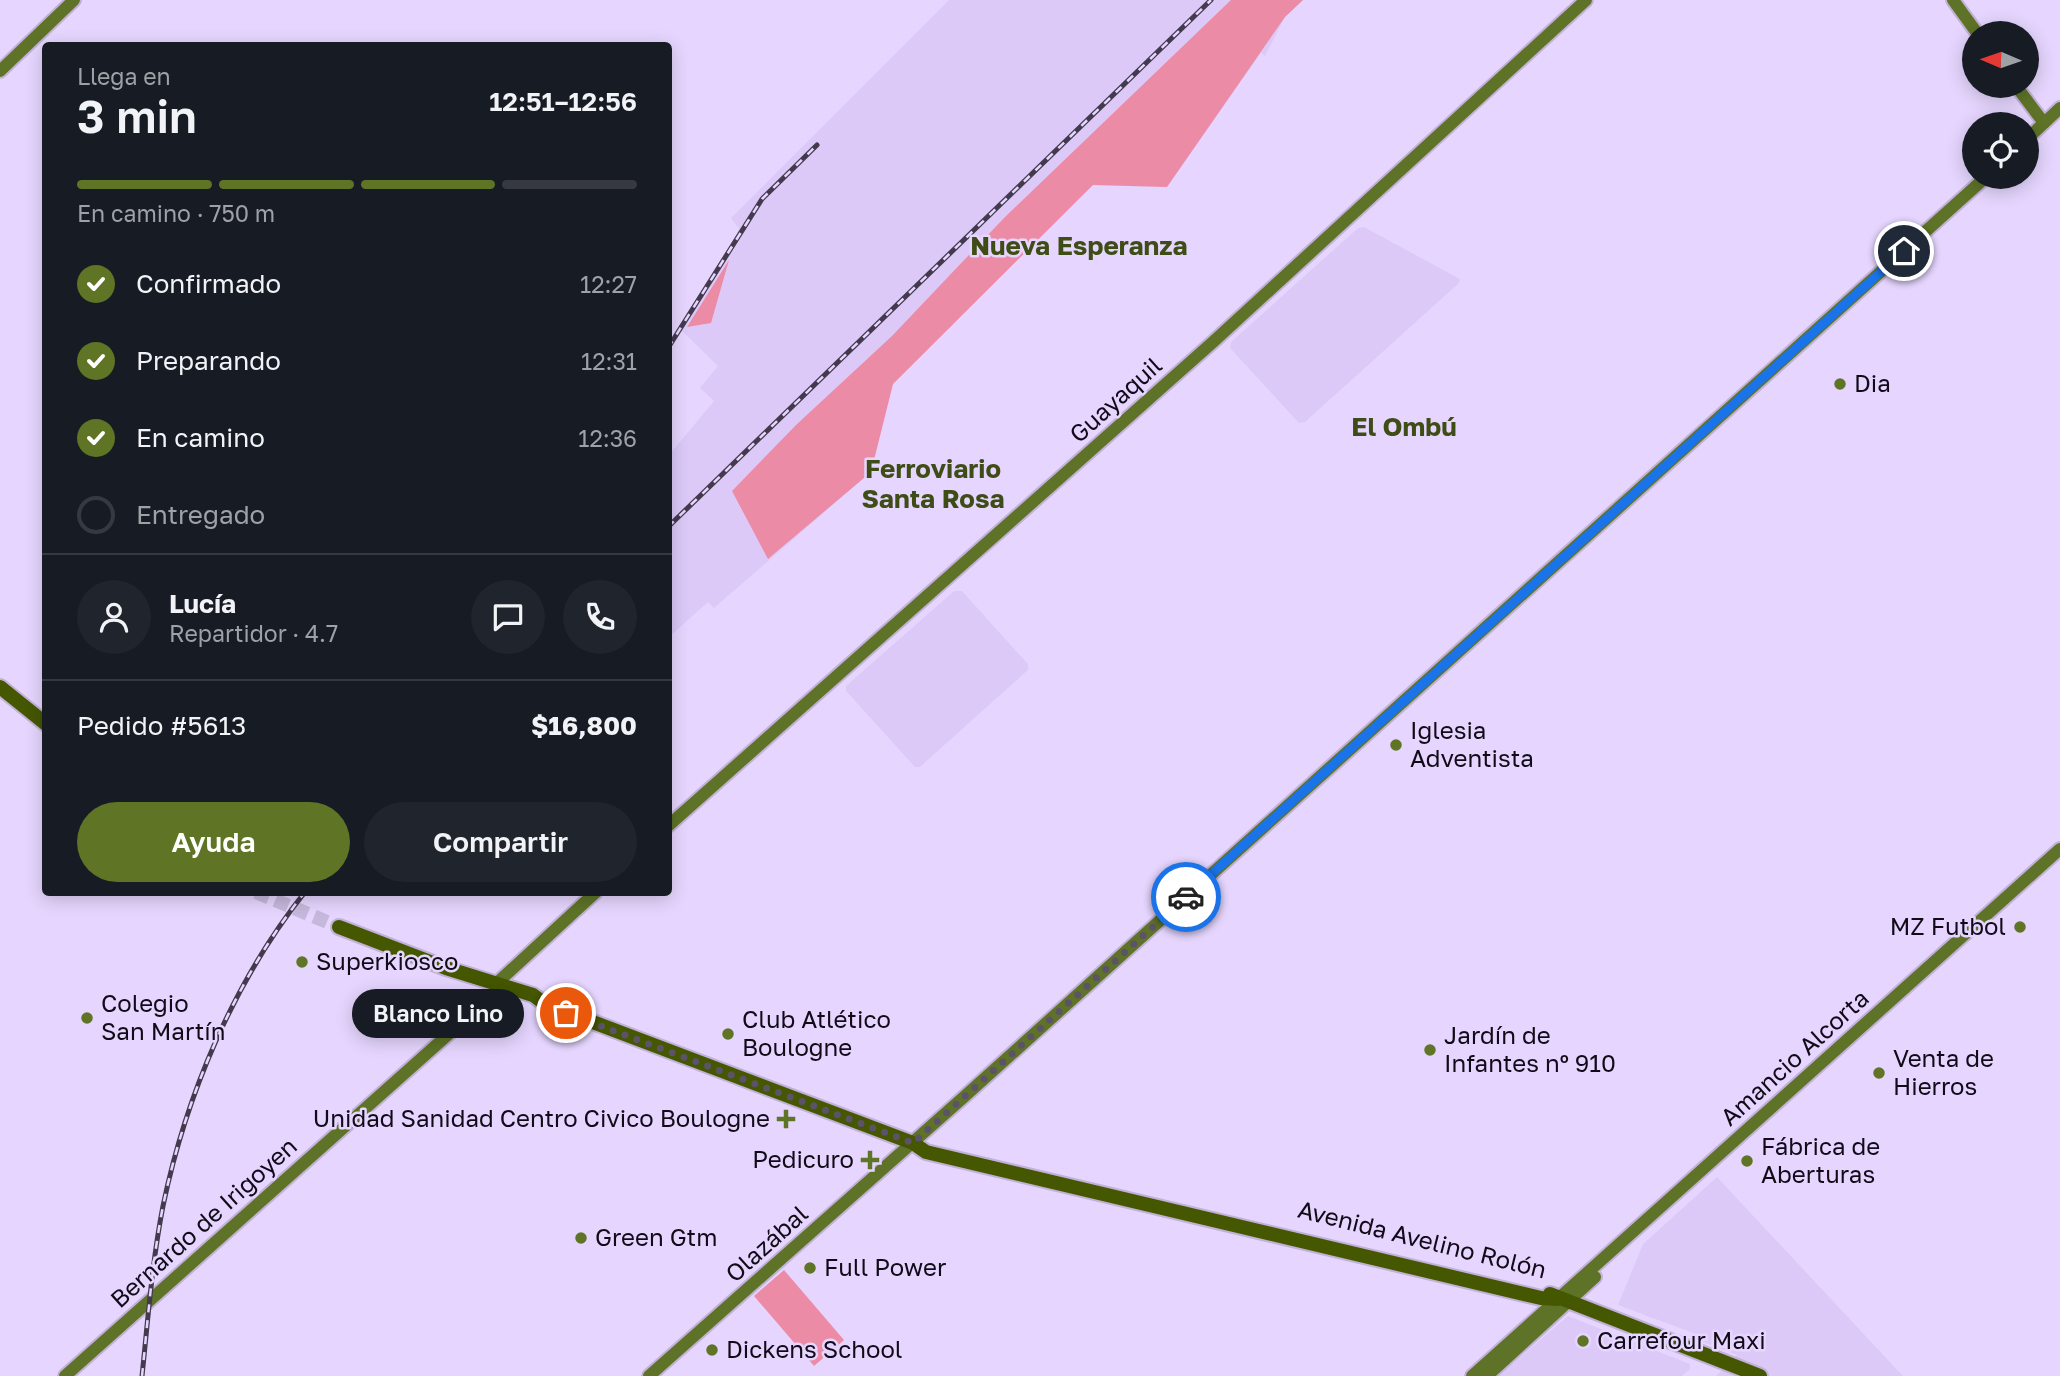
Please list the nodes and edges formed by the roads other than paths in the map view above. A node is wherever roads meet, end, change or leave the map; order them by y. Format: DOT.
graph roads {
  1 [pos="74,0"];
  2 [pos="1586,0"];
  3 [pos="1953,0"];
  4 [pos="1968,21"];
  5 [pos="0,71"];
  6 [pos="2025,98"];
  7 [pos="2060,108"];
  8 [pos="2044,123"];
  9 [pos="2039,128"];
  10 [pos="1973,189"];
  11 [pos="0,687"];
  12 [pos="42,721"];
  13 [pos="672,823"];
  14 [pos="2060,849"];
  15 [pos="2060,859"];
  16 [pos="592,896"];
  17 [pos="339,927"];
  18 [pos="497,987"];
  19 [pos="913,1143"];
  20 [pos="1562,1301"];
  21 [pos="65,1376"];
  22 [pos="649,1376"];
  23 [pos="1472,1376"];
  24 [pos="1487,1376"];
  25 [pos="1760,1376"];
  1 -- 5 [label="main road"];
  2 -- 13 [label="main road, Guayaquil"];
  3 -- 4 [label="main road"];
  6 -- 8 [label="main road"];
  7 -- 8 [label="main road"];
  8 -- 9 [label="main road"];
  10 -- 19 [label="main road, Olazábal"];
  11 -- 12 [label="main road"];
  14 -- 20 [label="main road, Amancio Alcorta"];
  15 -- 20 [label="main road"];
  16 -- 18 [label="main road"];
  17 -- 18 [label="main road, Avenida Avelino Rolón"];
  18 -- 19 [label="main road, Avenida Avelino Rolón"];
  18 -- 21 [label="main road, Bernardo de Irigoyen"];
  19 -- 20 [label="main road, Avenida Avelino Rolón"];
  19 -- 22 [label="main road, Olazábal"];
  20 -- 23 [label="main road"];
  20 -- 24 [label="main road"];
  20 -- 25 [label="main road, Avenida Avelino Rolón"];
}
